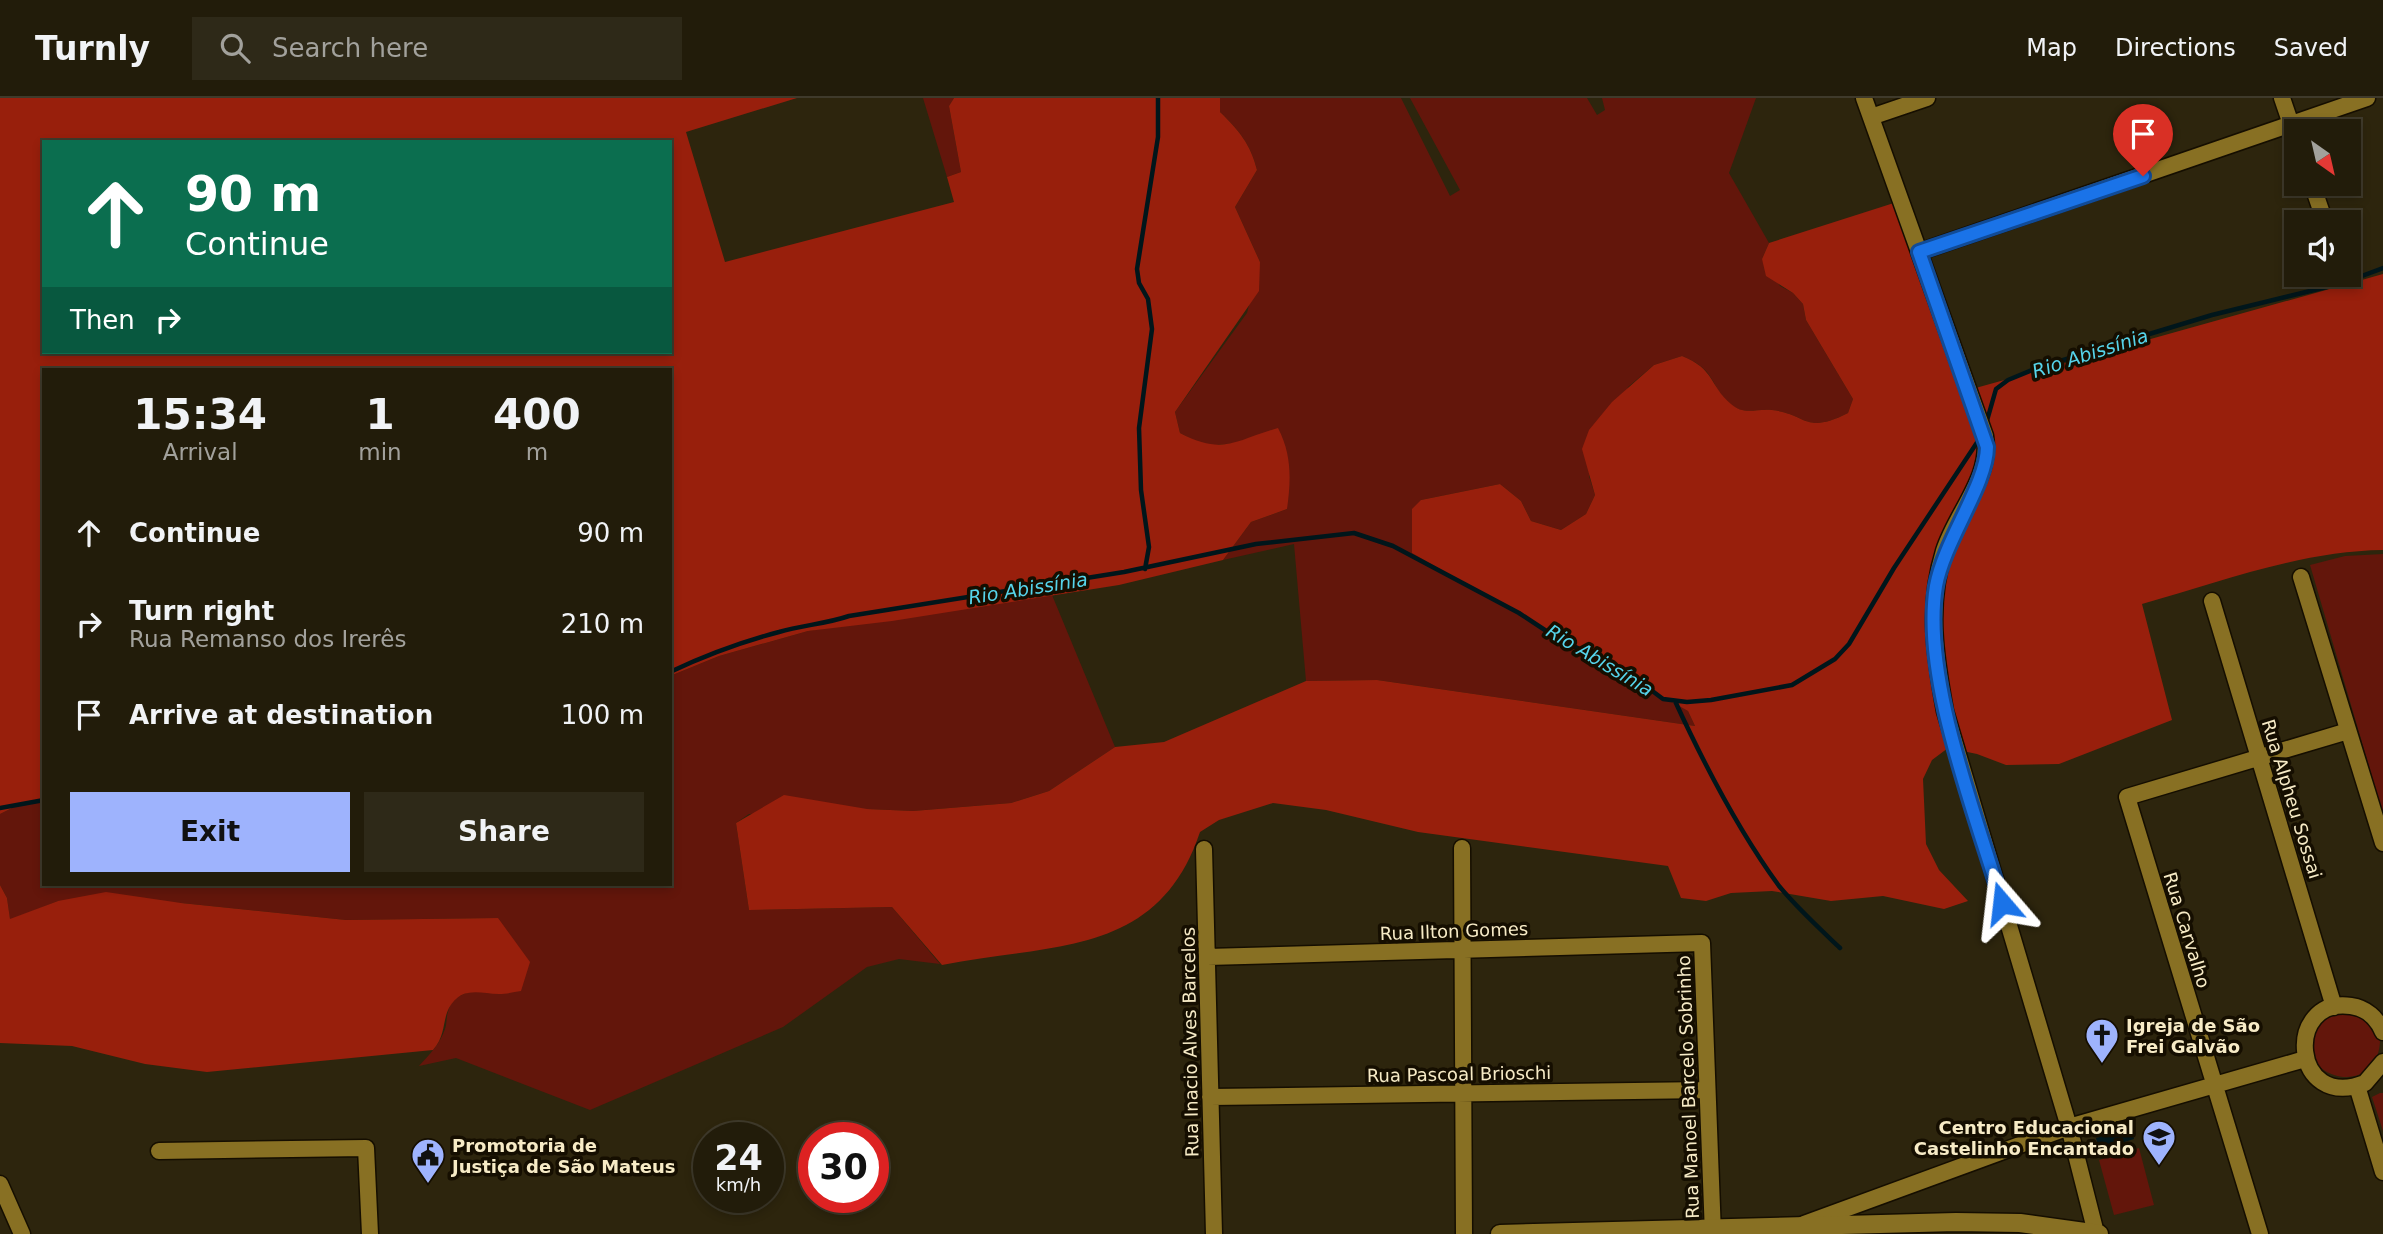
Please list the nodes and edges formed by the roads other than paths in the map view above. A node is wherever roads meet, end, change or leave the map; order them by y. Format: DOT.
graph roads {
  1 [pos="1864,98"];
  2 [pos="1927,98"];
  3 [pos="2282,98"];
  4 [pos="2367,98"];
  5 [pos="1871,117"];
  6 [pos="2289,119"];
  7 [pos="2322,119"];
  8 [pos="2284,135"];
  9 [pos="1919,252"];
  10 [pos="2301,577"];
  11 [pos="2212,601"];
  12 [pos="2348,731"];
  13 [pos="2260,756"];
  14 [pos="2383,843"];
  15 [pos="1462,848"];
  16 [pos="1204,849"];
  17 [pos="1702,943"];
  18 [pos="1461,950"];
  19 [pos="1207,957"];
  20 [pos="2334,1007"];
  21 [pos="2383,1031"];
  22 [pos="2305,1059"];
  23 [pos="2381,1070"];
  24 [pos="2214,1085"];
  25 [pos="2357,1086"];
  26 [pos="1707,1090"];
  27 [pos="1461,1094"];
  28 [pos="1210,1097"];
  29 [pos="2069,1127"];
  30 [pos="159,1151"];
  31 [pos="2383,1172"];
  32 [pos="0,1184"];
  33 [pos="1799,1226"];
  34 [pos="1957,1228"];
  35 [pos="1713,1231"];
  36 [pos="22,1234"];
  37 [pos="370,1234"];
  38 [pos="1214,1234"];
  39 [pos="1464,1234"];
  40 [pos="1500,1234"];
  41 [pos="2098,1234"];
  42 [pos="2260,1234"];
  1 -- 5 [label="street"];
  2 -- 5 [label="street"];
  3 -- 6 [label="street"];
  4 -- 7 [label="street"];
  5 -- 9 [label="street"];
  8 -- 9 [label="street"];
  9 -- 29 [label="street"];
  10 -- 12 [label="street"];
  11 -- 13 [label="street, Rua Alpheu Sossai"];
  12 -- 13 [label="street"];
  12 -- 14 [label="street"];
  13 -- 20 [label="street, Rua Alpheu Sossai"];
  13 -- 24 [label="street, Rua Carvalho"];
  15 -- 18 [label="street"];
  16 -- 19 [label="street, Rua Inacio Alves Barcelos"];
  17 -- 18 [label="street, Rua Ilton Gomes"];
  17 -- 26 [label="street, Rua Manoel Barcelo Sobrinho"];
  18 -- 19 [label="street, Rua Ilton Gomes"];
  18 -- 27 [label="street"];
  19 -- 28 [label="street, Rua Inacio Alves Barcelos"];
  20 -- 21 [label="street"];
  20 -- 22 [label="street"];
  22 -- 24 [label="street"];
  22 -- 25 [label="street"];
  23 -- 25 [label="street"];
  24 -- 29 [label="street"];
  24 -- 42 [label="street, Rua Carvalho"];
  25 -- 31 [label="street"];
  26 -- 27 [label="street, Rua Pascoal Brioschi"];
  26 -- 35 [label="street, Rua Manoel Barcelo Sobrinho"];
  27 -- 28 [label="street, Rua Pascoal Brioschi"];
  27 -- 39 [label="street"];
  28 -- 38 [label="street, Rua Inacio Alves Barcelos"];
  29 -- 33 [label="street"];
  29 -- 41 [label="street"];
  30 -- 37 [label="street"];
  32 -- 36 [label="street"];
  33 -- 34 [label="street"];
  33 -- 35 [label="street"];
  34 -- 41 [label="street"];
  35 -- 40 [label="street"];
}
